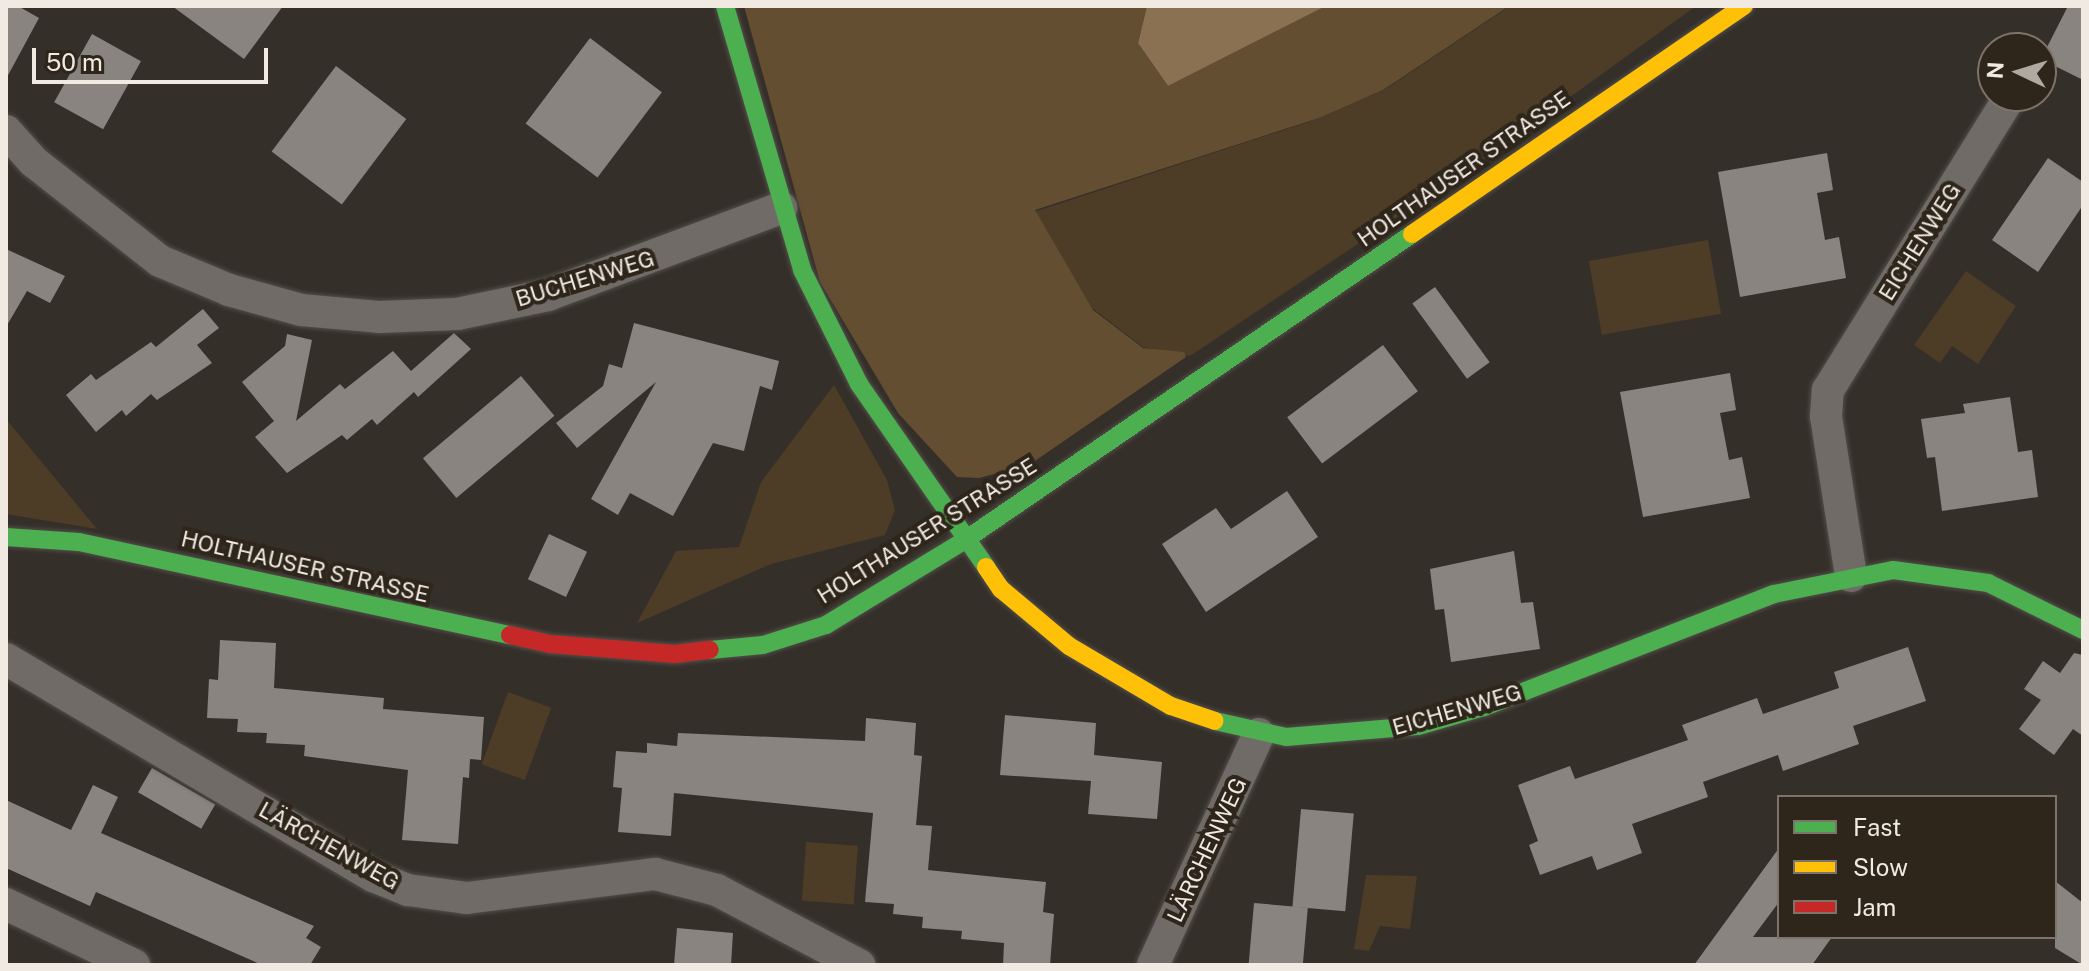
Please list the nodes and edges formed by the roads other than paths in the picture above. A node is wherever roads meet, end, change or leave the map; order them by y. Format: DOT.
graph roads {
  1 [pos="725,6"];
  2 [pos="1744,6"];
  3 [pos="2000,112"];
  4 [pos="6,131"];
  5 [pos="781,208"];
  6 [pos="6,537"];
  7 [pos="965,540"];
  8 [pos="1851,576"];
  9 [pos="2083,630"];
  10 [pos="6,659"];
  11 [pos="1259,734"];
  12 [pos="6,904"];
  13 [pos="123,963"];
  14 [pos="859,965"];
  15 [pos="1153,965"];
  1 -- 5 [label="street, EICHENWEG"];
  2 -- 7 [label="street, HOLTHAUSER STRASSE"];
  3 -- 8 [label="street, EICHENWEG"];
  4 -- 5 [label="street, BUCHENWEG"];
  5 -- 7 [label="street, EICHENWEG"];
  6 -- 7 [label="street, HOLTHAUSER STRASSE"];
  7 -- 11 [label="street, EICHENWEG"];
  8 -- 9 [label="street, EICHENWEG"];
  8 -- 11 [label="street, EICHENWEG"];
  10 -- 14 [label="street, LÄRCHENWEG"];
  11 -- 15 [label="street, LÄRCHENWEG"];
  12 -- 13 [label="street"];
}
